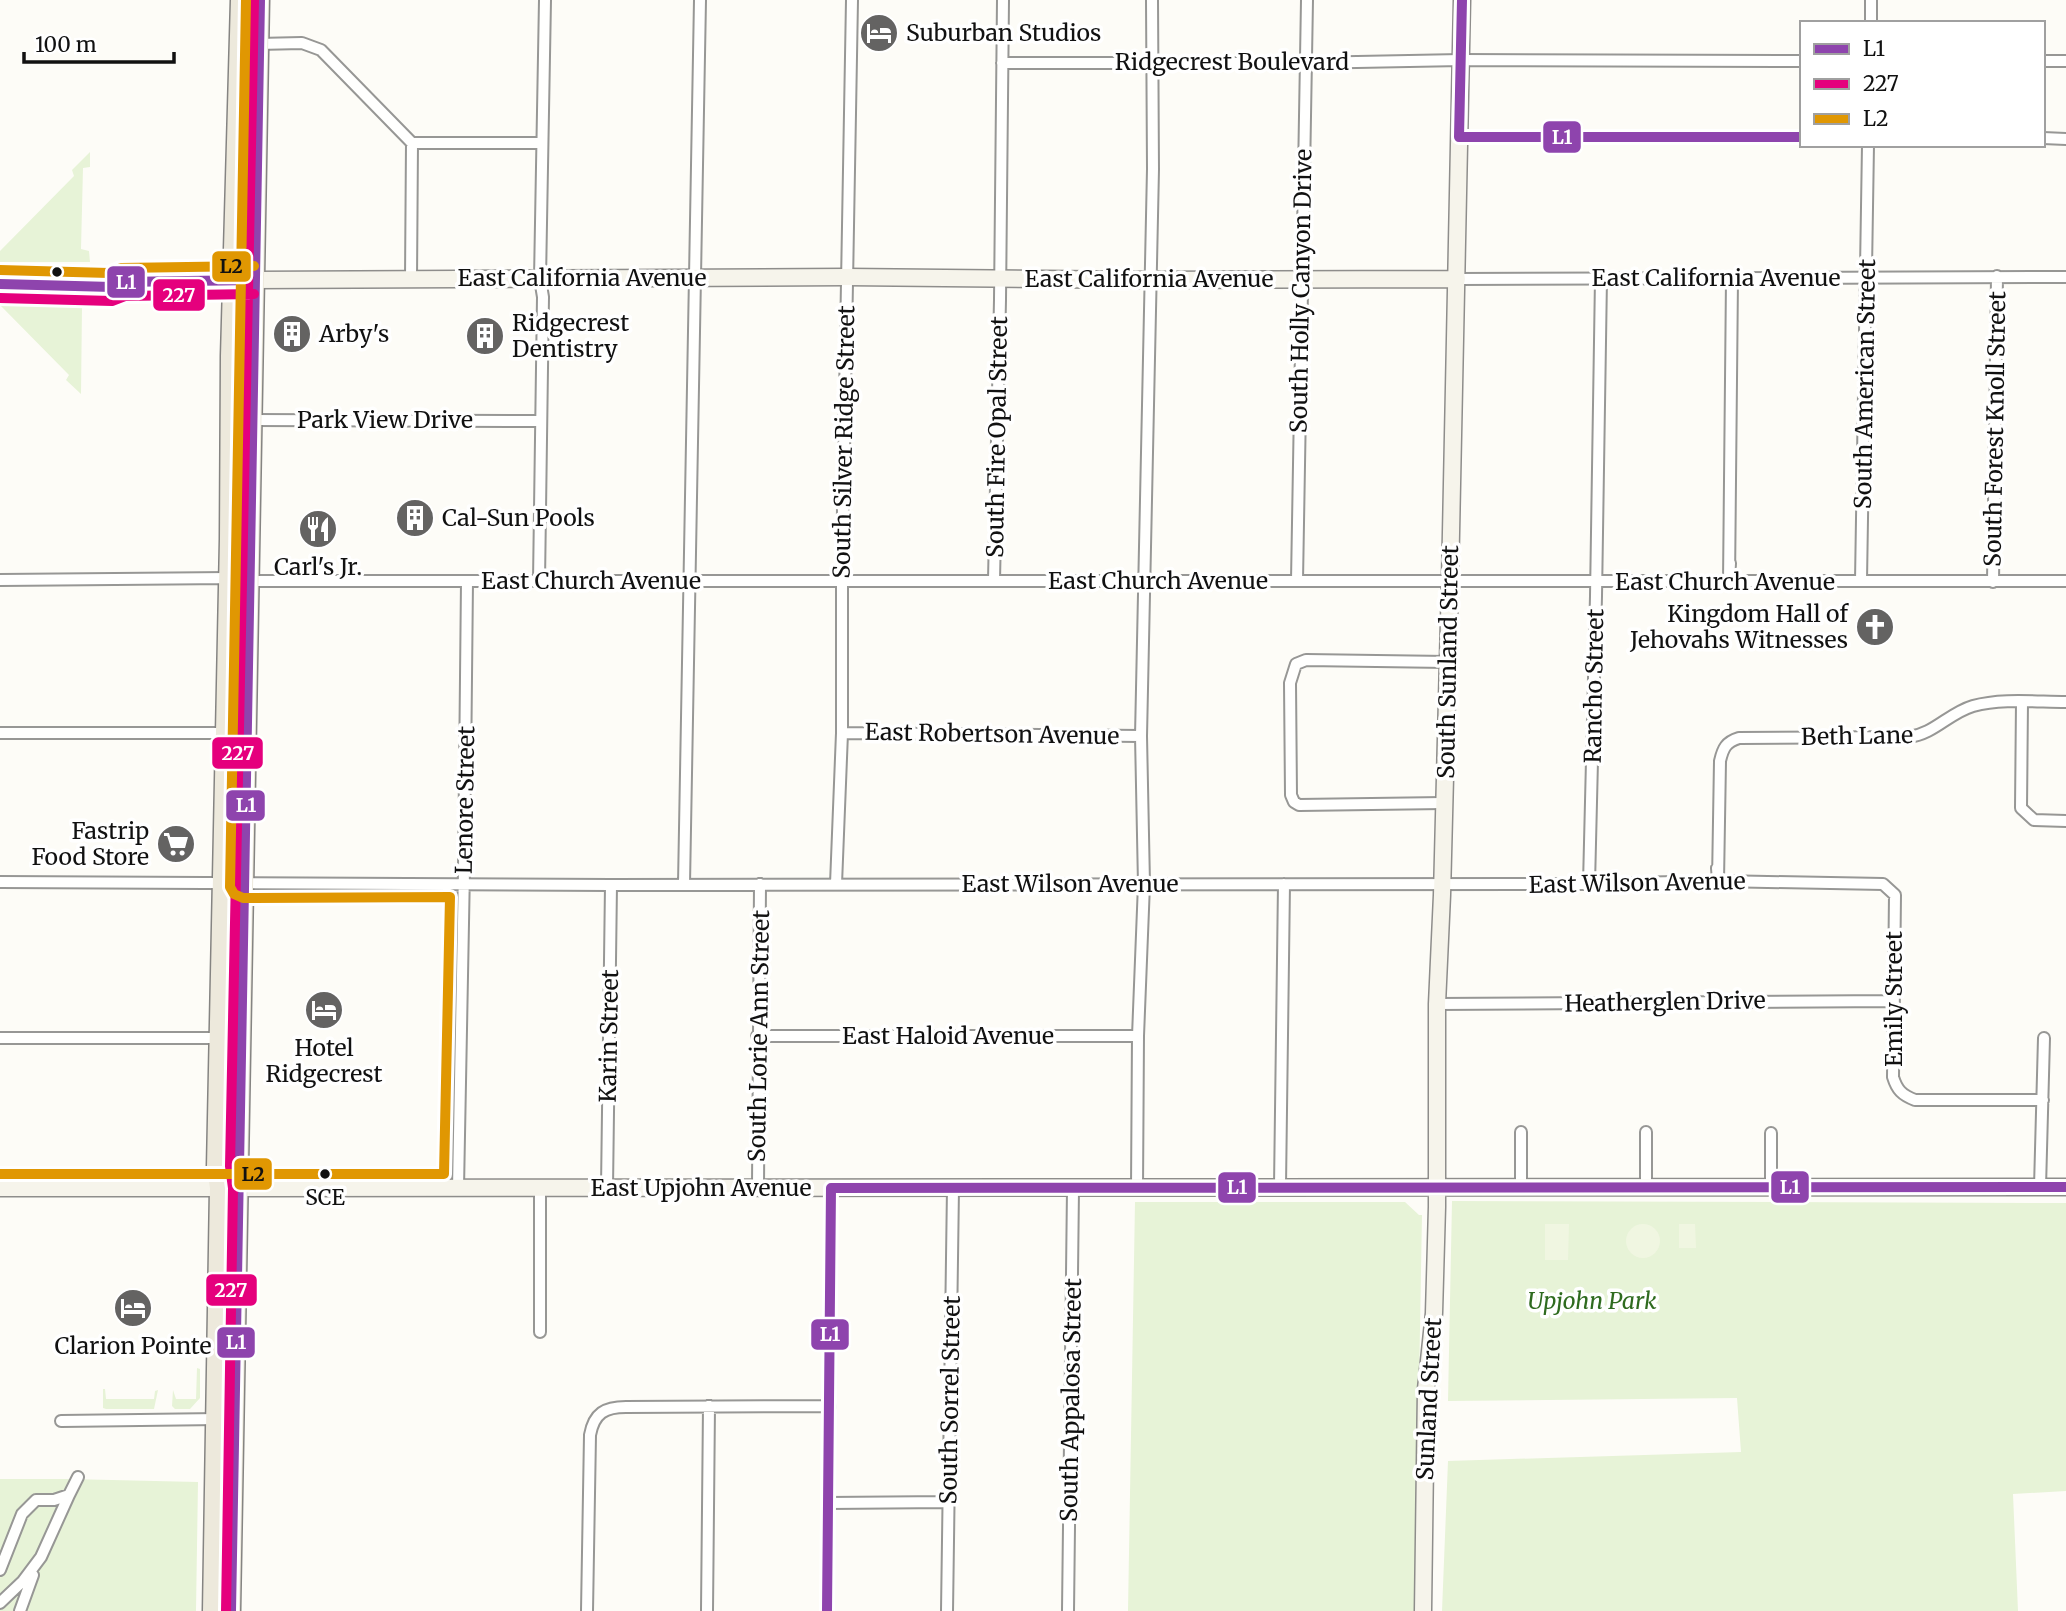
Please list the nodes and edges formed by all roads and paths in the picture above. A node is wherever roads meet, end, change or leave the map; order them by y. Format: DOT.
graph roads {
  1 [pos="240,0"];
  2 [pos="260,0"];
  3 [pos="545,0"];
  4 [pos="699,0"];
  5 [pos="852,0"];
  6 [pos="1003,0"];
  7 [pos="1153,0"];
  8 [pos="1307,0"];
  9 [pos="1871,0"];
  10 [pos="1462,5"];
  11 [pos="1871,21"];
  12 [pos="258,44"];
  13 [pos="1461,60"];
  14 [pos="1800,61"];
  15 [pos="2045,61"];
  16 [pos="2066,61"];
  17 [pos="1153,62"];
  18 [pos="1002,63"];
  19 [pos="1305,63"];
  20 [pos="1459,137"];
  21 [pos="1800,137"];
  22 [pos="2045,138"];
  23 [pos="2066,139"];
  24 [pos="412,143"];
  25 [pos="541,143"];
  26 [pos="1868,147"];
  27 [pos="0,273"];
  28 [pos="1997,276"];
  29 [pos="2066,277"];
  30 [pos="695,278"];
  31 [pos="847,278"];
  32 [pos="1601,278"];
  33 [pos="1867,278"];
  34 [pos="411,279"];
  35 [pos="540,279"];
  36 [pos="1000,279"];
  37 [pos="1301,279"];
  38 [pos="1457,279"];
  39 [pos="1732,279"];
  40 [pos="1150,280"];
  41 [pos="232,281"];
  42 [pos="254,281"];
  43 [pos="121,282"];
  44 [pos="0,284"];
  45 [pos="252,419"];
  46 [pos="229,420"];
  47 [pos="541,421"];
  48 [pos="229,578"];
  49 [pos="0,580"];
  50 [pos="467,580"];
  51 [pos="994,580"];
  52 [pos="250,581"];
  53 [pos="539,581"];
  54 [pos="690,581"];
  55 [pos="842,581"];
  56 [pos="1144,581"];
  57 [pos="1297,581"];
  58 [pos="1450,581"];
  59 [pos="1861,581"];
  60 [pos="2066,581"];
  61 [pos="1597,582"];
  62 [pos="1730,582"];
  63 [pos="1993,582"];
  64 [pos="1447,662"];
  65 [pos="2022,702"];
  66 [pos="2066,702"];
  67 [pos="0,733"];
  68 [pos="225,733"];
  69 [pos="247,733"];
  70 [pos="842,733"];
  71 [pos="1141,736"];
  72 [pos="1444,803"];
  73 [pos="2066,821"];
  74 [pos="1718,881"];
  75 [pos="0,882"];
  76 [pos="221,883"];
  77 [pos="464,883"];
  78 [pos="244,884"];
  79 [pos="684,884"];
  80 [pos="760,884"];
  81 [pos="836,884"];
  82 [pos="1144,884"];
  83 [pos="1284,884"];
  84 [pos="1442,884"];
  85 [pos="1589,884"];
  86 [pos="611,885"];
  87 [pos="1894,892"];
  88 [pos="1893,1001"];
  89 [pos="1437,1004"];
  90 [pos="757,1036"];
  91 [pos="1138,1036"];
  92 [pos="0,1038"];
  93 [pos="219,1038"];
  94 [pos="242,1038"];
  95 [pos="2043,1038"];
  96 [pos="2043,1100"];
  97 [pos="1521,1132"];
  98 [pos="1646,1132"];
  99 [pos="1771,1133"];
  100 [pos="1280,1186"];
  101 [pos="1438,1187"];
  102 [pos="1521,1187"];
  103 [pos="1771,1187"];
  104 [pos="2040,1187"];
  105 [pos="2066,1187"];
  106 [pos="0,1188"];
  107 [pos="219,1188"];
  108 [pos="239,1188"];
  109 [pos="458,1188"];
  110 [pos="540,1188"];
  111 [pos="607,1188"];
  112 [pos="758,1188"];
  113 [pos="831,1188"];
  114 [pos="953,1188"];
  115 [pos="1137,1188"];
  116 [pos="1646,1188"];
  117 [pos="1073,1189"];
  118 [pos="540,1332"];
  119 [pos="709,1406"];
  120 [pos="830,1406"];
  121 [pos="224,1419"];
  122 [pos="61,1421"];
  123 [pos="78,1477"];
  124 [pos="69,1495"];
  125 [pos="828,1503"];
  126 [pos="948,1503"];
  127 [pos="41,1557"];
  128 [pos="0,1570"];
  129 [pos="0,1603"];
  130 [pos="20,1611"];
  131 [pos="212,1611"];
  132 [pos="231,1611"];
  133 [pos="587,1611"];
  134 [pos="707,1611"];
  135 [pos="827,1611"];
  136 [pos="947,1611"];
  137 [pos="1068,1611"];
  138 [pos="1423,1611"];
  1 -- 41 [label="main road"];
  2 -- 12 [label="main road"];
  3 -- 25 [label="street"];
  4 -- 30 [label="street"];
  5 -- 31 [label="street, South Silver Ridge Street"];
  6 -- 18 [label="street, South Fire Opal Street"];
  7 -- 17 [label="street"];
  8 -- 19 [label="street, South Holly Canyon Drive"];
  9 -- 11 [label="street"];
  10 -- 13 [label="street"];
  12 -- 24 [label="street"];
  12 -- 42 [label="main road"];
  13 -- 14 [label="street, Ridgecrest Boulevard"];
  13 -- 19 [label="street, Ridgecrest Boulevard"];
  13 -- 20 [label="street"];
  15 -- 16 [label="street"];
  17 -- 18 [label="street, Ridgecrest Boulevard"];
  17 -- 19 [label="street, Ridgecrest Boulevard"];
  17 -- 40 [label="street"];
  18 -- 36 [label="street, South Fire Opal Street"];
  19 -- 37 [label="street, South Holly Canyon Drive"];
  20 -- 21 [label="street"];
  20 -- 38 [label="street, South Sunland Street"];
  22 -- 23 [label="street"];
  24 -- 25 [label="street"];
  24 -- 34 [label="street"];
  25 -- 35 [label="street"];
  26 -- 33 [label="street, South American Street"];
  27 -- 43 [label="street"];
  28 -- 29 [label="street, East California Avenue"];
  28 -- 33 [label="street, East California Avenue"];
  28 -- 63 [label="street, South Forest Knoll Street"];
  30 -- 31 [label="street, East California Avenue"];
  30 -- 35 [label="street, East California Avenue"];
  30 -- 54 [label="street"];
  31 -- 36 [label="street, East California Avenue"];
  31 -- 55 [label="street, South Silver Ridge Street"];
  32 -- 38 [label="street, East California Avenue"];
  32 -- 39 [label="street, East California Avenue"];
  32 -- 61 [label="street, Rancho Street"];
  33 -- 39 [label="street, East California Avenue"];
  33 -- 59 [label="street, South American Street"];
  34 -- 35 [label="street, East California Avenue"];
  34 -- 42 [label="street, East California Avenue"];
  35 -- 47 [label="street"];
  36 -- 40 [label="street, East California Avenue"];
  36 -- 51 [label="street, South Fire Opal Street"];
  37 -- 38 [label="street, East California Avenue"];
  37 -- 40 [label="street, East California Avenue"];
  37 -- 57 [label="street, South Holly Canyon Drive"];
  38 -- 58 [label="street, South Sunland Street"];
  39 -- 62 [label="street"];
  40 -- 56 [label="street"];
  41 -- 42 [label="street, East California Avenue"];
  41 -- 43 [label="street"];
  41 -- 46 [label="main road"];
  42 -- 45 [label="main road"];
  43 -- 44 [label="street"];
  45 -- 46 [label="street, Park View Drive"];
  45 -- 47 [label="street, Park View Drive"];
  45 -- 52 [label="main road"];
  46 -- 48 [label="main road"];
  47 -- 53 [label="street"];
  48 -- 49 [label="street, East Church Avenue"];
  48 -- 52 [label="street, East Church Avenue"];
  48 -- 68 [label="main road"];
  50 -- 52 [label="street, East Church Avenue"];
  50 -- 53 [label="street, East Church Avenue"];
  50 -- 77 [label="street, Lenore Street"];
  51 -- 55 [label="street, East Church Avenue"];
  51 -- 56 [label="street, East Church Avenue"];
  52 -- 69 [label="main road"];
  53 -- 54 [label="street, East Church Avenue"];
  54 -- 55 [label="street, East Church Avenue"];
  54 -- 79 [label="street"];
  55 -- 70 [label="street, South Silver Ridge Street"];
  56 -- 57 [label="street, East Church Avenue"];
  56 -- 71 [label="street"];
  57 -- 58 [label="street, East Church Avenue"];
  58 -- 61 [label="street, East Church Avenue"];
  58 -- 64 [label="street, South Sunland Street"];
  59 -- 62 [label="street, East Church Avenue"];
  59 -- 63 [label="street, East Church Avenue"];
  60 -- 63 [label="street, East Church Avenue"];
  61 -- 62 [label="street, East Church Avenue"];
  61 -- 85 [label="street, Rancho Street"];
  64 -- 72 [label="street, South Sunland Street"];
  64 -- 72 [label="street"];
  65 -- 66 [label="street, Beth Lane"];
  65 -- 73 [label="street"];
  65 -- 74 [label="street, Beth Lane"];
  67 -- 68 [label="street"];
  68 -- 69 [label="street"];
  68 -- 76 [label="main road"];
  69 -- 78 [label="main road"];
  70 -- 71 [label="street, East Robertson Avenue"];
  70 -- 81 [label="street, South Silver Ridge Street"];
  71 -- 82 [label="street"];
  72 -- 84 [label="street, South Sunland Street"];
  74 -- 85 [label="street, East Wilson Avenue"];
  74 -- 87 [label="street, East Wilson Avenue"];
  75 -- 76 [label="street, East Wilson Avenue"];
  76 -- 78 [label="street, East Wilson Avenue"];
  76 -- 93 [label="main road"];
  77 -- 78 [label="street, East Wilson Avenue"];
  77 -- 86 [label="street, East Wilson Avenue"];
  77 -- 109 [label="street, Lenore Street"];
  78 -- 94 [label="main road"];
  79 -- 80 [label="street, East Wilson Avenue"];
  79 -- 86 [label="street, East Wilson Avenue"];
  80 -- 81 [label="street, East Wilson Avenue"];
  80 -- 90 [label="street, South Lorie Ann Street"];
  81 -- 82 [label="street, East Wilson Avenue"];
  82 -- 83 [label="street, East Wilson Avenue"];
  82 -- 91 [label="street"];
  83 -- 84 [label="street, East Wilson Avenue"];
  83 -- 100 [label="street"];
  84 -- 85 [label="street, East Wilson Avenue"];
  84 -- 89 [label="street, South Sunland Street"];
  86 -- 111 [label="street, Karin Street"];
  87 -- 88 [label="street, Emily Street"];
  88 -- 89 [label="street, Heatherglen Drive"];
  88 -- 96 [label="street, Emily Street"];
  89 -- 101 [label="street, South Sunland Street"];
  90 -- 91 [label="street, East Haloid Avenue"];
  90 -- 112 [label="street, South Lorie Ann Street"];
  91 -- 115 [label="street"];
  92 -- 93 [label="street"];
  93 -- 94 [label="street"];
  93 -- 107 [label="main road"];
  94 -- 108 [label="main road"];
  95 -- 96 [label="street"];
  96 -- 104 [label="street"];
  97 -- 102 [label="street"];
  98 -- 116 [label="street"];
  99 -- 103 [label="street"];
  100 -- 101 [label="street, East Upjohn Avenue"];
  100 -- 115 [label="street, East Upjohn Avenue"];
  101 -- 102 [label="street, East Upjohn Avenue"];
  101 -- 138 [label="street, Sunland Street"];
  102 -- 116 [label="street, East Upjohn Avenue"];
  103 -- 104 [label="street, East Upjohn Avenue"];
  103 -- 116 [label="street, East Upjohn Avenue"];
  104 -- 105 [label="street, East Upjohn Avenue"];
  106 -- 107 [label="street, East Upjohn Avenue"];
  107 -- 108 [label="street, East Upjohn Avenue"];
  107 -- 121 [label="main road"];
  108 -- 109 [label="street, East Upjohn Avenue"];
  108 -- 121 [label="main road"];
  109 -- 110 [label="street, East Upjohn Avenue"];
  110 -- 111 [label="street, East Upjohn Avenue"];
  110 -- 118 [label="street"];
  111 -- 112 [label="street, East Upjohn Avenue"];
  112 -- 113 [label="street, East Upjohn Avenue"];
  113 -- 114 [label="street, East Upjohn Avenue"];
  113 -- 120 [label="street"];
  114 -- 117 [label="street, East Upjohn Avenue"];
  114 -- 126 [label="street, South Sorrel Street"];
  115 -- 117 [label="street, East Upjohn Avenue"];
  117 -- 137 [label="street, South Appalosa Street"];
  119 -- 120 [label="street"];
  119 -- 133 [label="street"];
  119 -- 134 [label="street"];
  120 -- 125 [label="street"];
  121 -- 122 [label="street"];
  121 -- 131 [label="main road"];
  121 -- 132 [label="main road"];
  123 -- 124 [label="street"];
  124 -- 127 [label="street"];
  124 -- 128 [label="street"];
  125 -- 126 [label="street"];
  125 -- 135 [label="street"];
  126 -- 136 [label="street, South Sorrel Street"];
  127 -- 129 [label="street"];
  127 -- 130 [label="street"];
}
